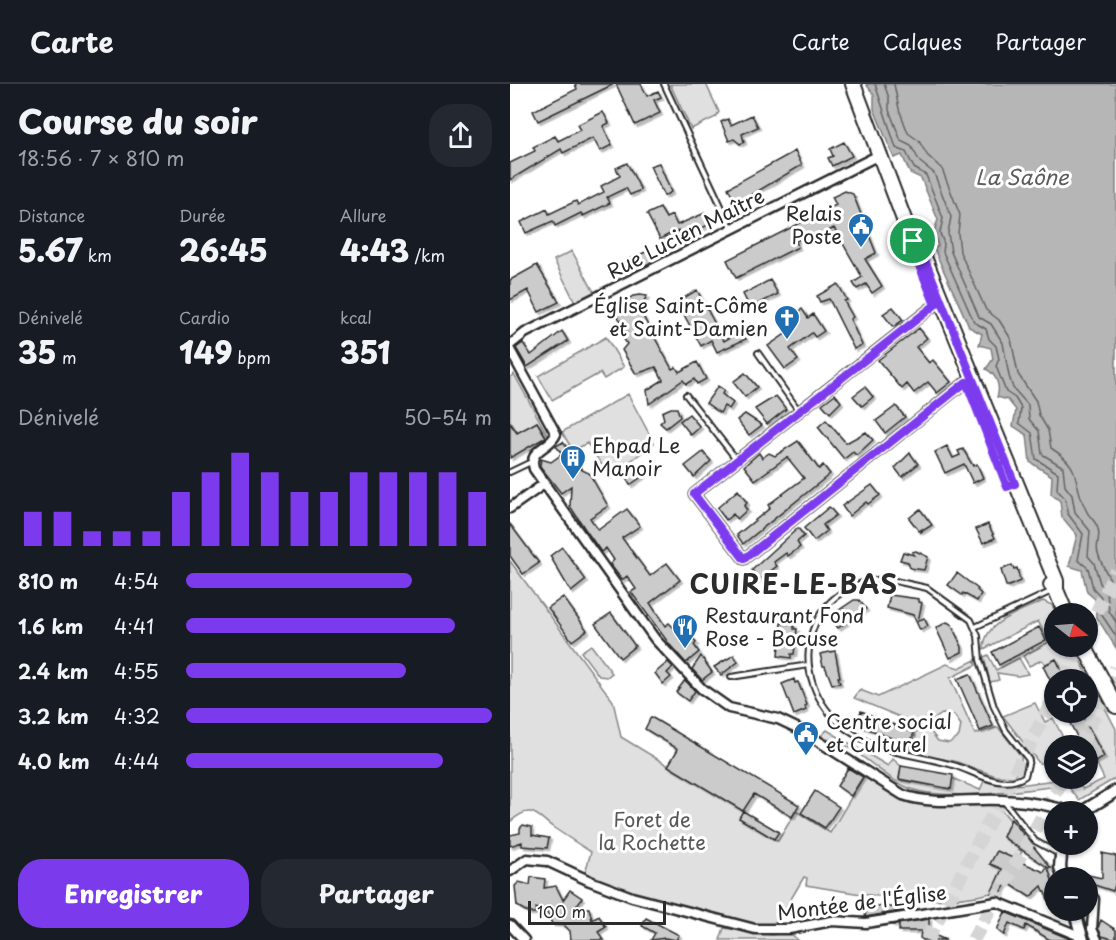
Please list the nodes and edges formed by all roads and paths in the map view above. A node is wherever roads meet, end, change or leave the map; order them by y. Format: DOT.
graph roads {
  1 [pos="664,84"];
  2 [pos="853,84"];
  3 [pos="879,155"];
  4 [pos="737,226"];
  5 [pos="938,302"];
  6 [pos="510,345"];
  7 [pos="510,350"];
  8 [pos="758,353"];
  9 [pos="969,380"];
  10 [pos="686,395"];
  11 [pos="799,412"];
  12 [pos="737,460"];
  13 [pos="533,462"];
  14 [pos="510,472"];
  15 [pos="544,484"];
  16 [pos="510,508"];
  17 [pos="1056,590"];
  18 [pos="1061,603"];
  19 [pos="975,627"];
  20 [pos="1090,657"];
  21 [pos="809,666"];
  22 [pos="731,677"];
  23 [pos="1116,706"];
  24 [pos="1116,791"];
  25 [pos="1002,800"];
  26 [pos="1098,802"];
  27 [pos="1044,807"];
  28 [pos="1044,844"];
  29 [pos="510,871"];
  30 [pos="1077,921"];
  31 [pos="1093,921"];
  32 [pos="510,925"];
  33 [pos="516,936"];
  34 [pos="1082,938"];
  35 [pos="524,940"];
  36 [pos="1097,940"];
  1 -- 4 [label="lane"];
  2 -- 3 [label="main road"];
  3 -- 4 [label="street, Rue Lucien Maître"];
  3 -- 5 [label="main road"];
  4 -- 6 [label="street, Rue Lucien Maître"];
  5 -- 9 [label="main road"];
  5 -- 11 [label="street"];
  7 -- 13 [label="street"];
  8 -- 11 [label="lane"];
  9 -- 12 [label="street"];
  9 -- 17 [label="main road"];
  10 -- 12 [label="lane"];
  11 -- 12 [label="street"];
  13 -- 14 [label="lane"];
  13 -- 15 [label="street"];
  15 -- 16 [label="street"];
  15 -- 25 [label="street"];
  17 -- 18 [label="main road"];
  17 -- 19 [label="lane"];
  19 -- 21 [label="lane"];
  19 -- 21 [label="lane"];
  20 -- 23 [label="main road"];
  21 -- 22 [label="lane"];
  24 -- 26 [label="street"];
  25 -- 27 [label="street"];
  25 -- 28 [label="lane"];
  29 -- 34 [label="street, Montée de l'Église"];
  30 -- 34 [label="street"];
  31 -- 36 [label="street"];
  32 -- 33 [label="street"];
  33 -- 35 [label="street"];
}
